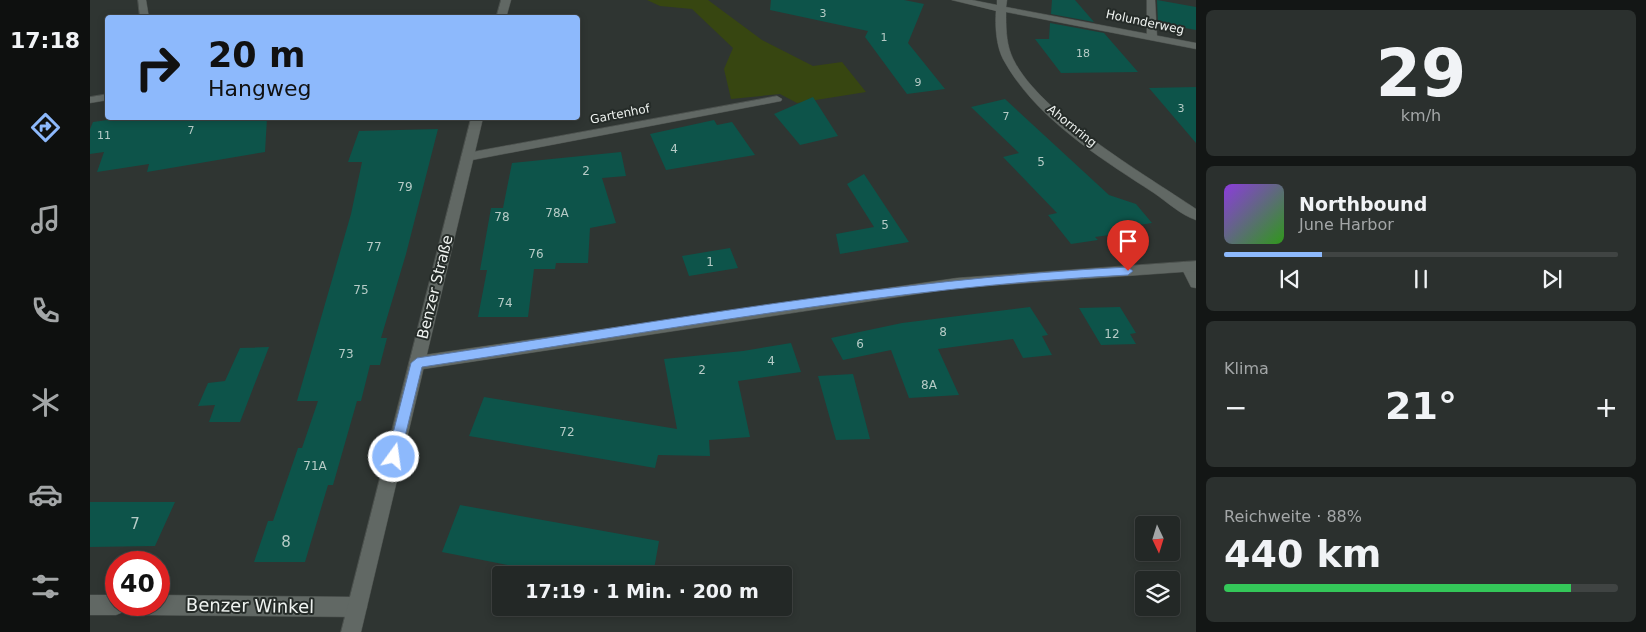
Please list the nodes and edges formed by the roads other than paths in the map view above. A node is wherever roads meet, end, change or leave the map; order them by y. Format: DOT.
graph roads {
  1 [pos="142,0"];
  2 [pos="506,0"];
  3 [pos="957,0"];
  4 [pos="1151,0"];
  5 [pos="1001,4"];
  6 [pos="144,15"];
  7 [pos="503,15"];
  8 [pos="1152,36"];
  9 [pos="1196,46"];
  10 [pos="105,98"];
  11 [pos="777,99"];
  12 [pos="90,100"];
  13 [pos="476,120"];
  14 [pos="467,157"];
  15 [pos="1196,215"];
  16 [pos="1191,266"];
  17 [pos="1196,283"];
  18 [pos="417,363"];
  19 [pos="90,604"];
  20 [pos="105,605"];
  21 [pos="170,605"];
  22 [pos="357,607"];
  23 [pos="351,632"];
  1 -- 6 [label="lane"];
  2 -- 7 [label="street"];
  3 -- 5 [label="street, Holunderweg"];
  4 -- 8 [label="lane"];
  5 -- 8 [label="street, Holunderweg"];
  5 -- 15 [label="street, Ahornring"];
  8 -- 9 [label="street, Holunderweg"];
  10 -- 12 [label="street"];
  11 -- 14 [label="lane, Gartenhof"];
  13 -- 14 [label="street, Benzer Straße"];
  14 -- 18 [label="street, Benzer Straße"];
  16 -- 17 [label="lane"];
  16 -- 18 [label="street"];
  18 -- 22 [label="street, Benzer Straße"];
  19 -- 20 [label="street"];
  21 -- 22 [label="street, Benzer Winkel"];
  22 -- 23 [label="street, Benzer Straße"];
}
